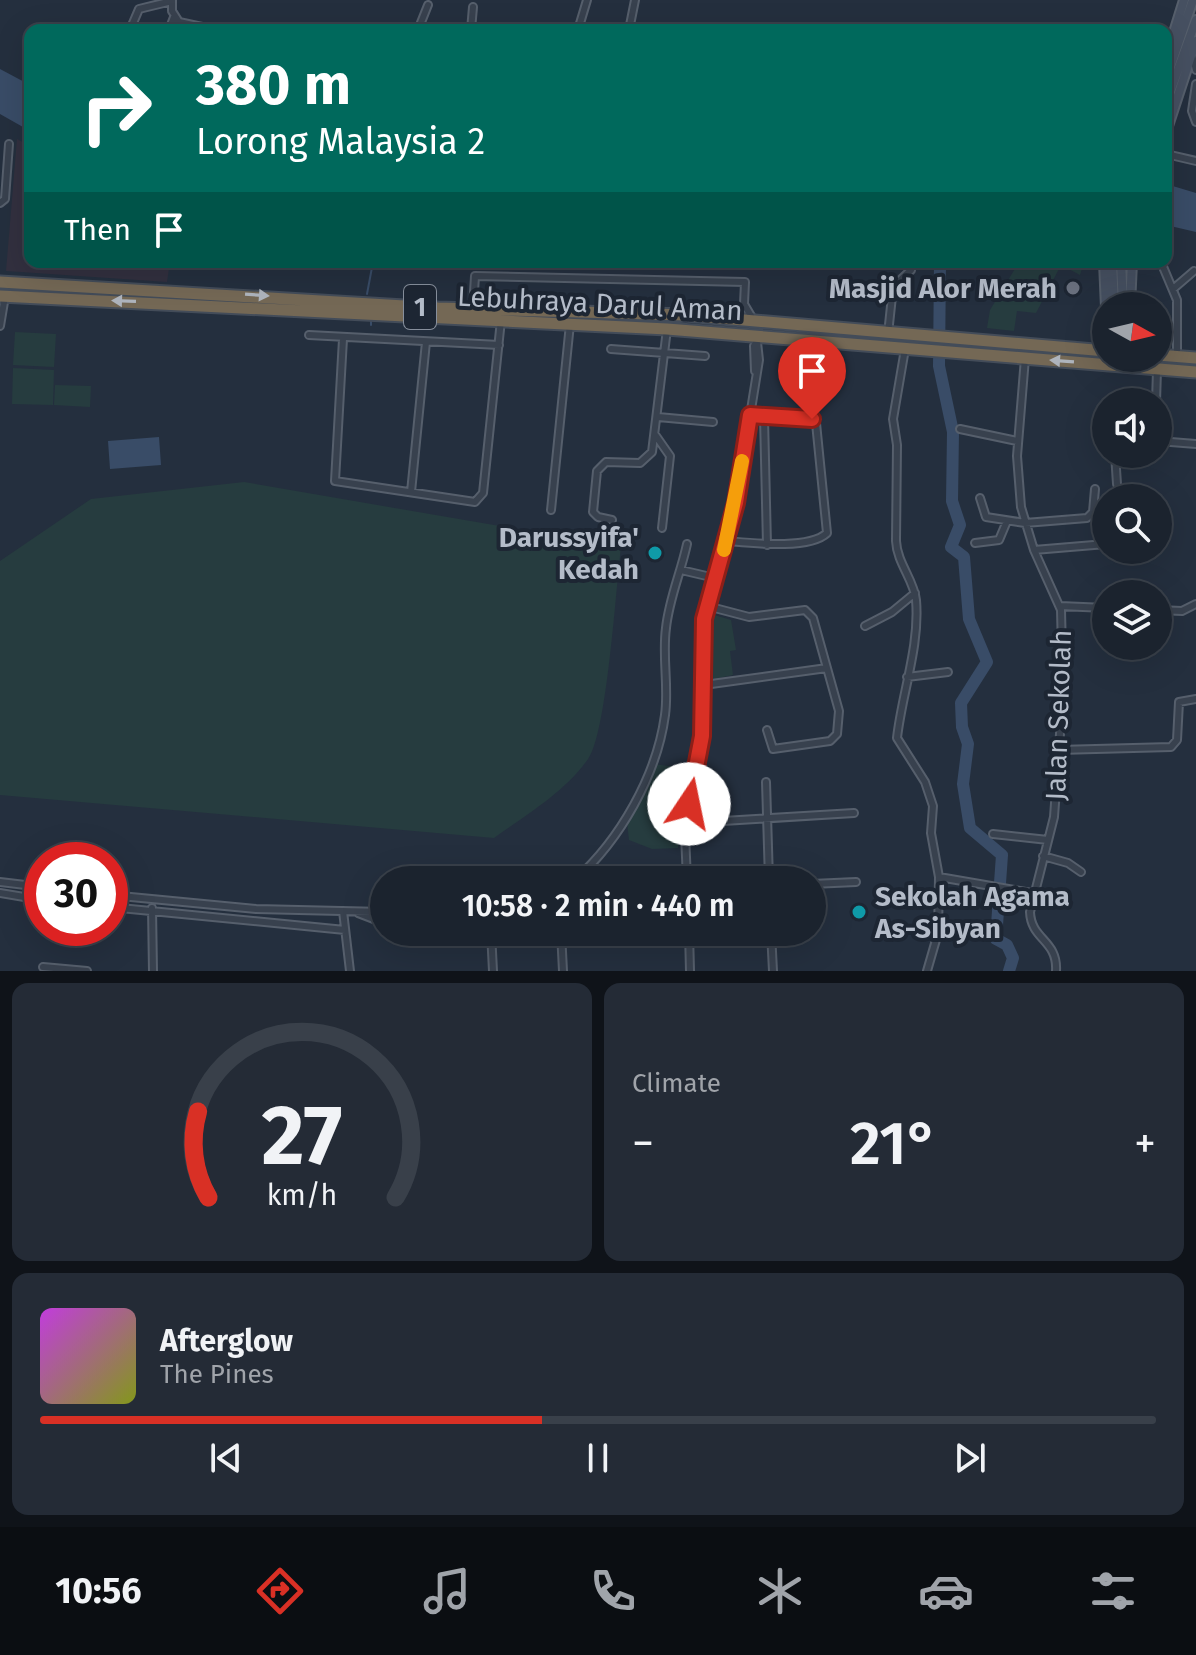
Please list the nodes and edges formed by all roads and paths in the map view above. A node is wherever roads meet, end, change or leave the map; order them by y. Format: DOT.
graph roads {
  1 [pos="172,0"];
  2 [pos="587,0"];
  3 [pos="635,0"];
  4 [pos="1184,0"];
  5 [pos="1193,0"];
  6 [pos="428,5"];
  7 [pos="473,7"];
  8 [pos="174,17"];
  9 [pos="1196,20"];
  10 [pos="133,24"];
  11 [pos="171,24"];
  12 [pos="186,24"];
  13 [pos="420,24"];
  14 [pos="472,24"];
  15 [pos="580,24"];
  16 [pos="630,24"];
  17 [pos="1172,39"];
  18 [pos="1196,41"];
  19 [pos="1192,55"];
  20 [pos="1196,67"];
  21 [pos="1172,70"];
  22 [pos="1172,73"];
  23 [pos="1196,84"];
  24 [pos="1172,114"];
  25 [pos="1196,122"];
  26 [pos="9,144"];
  27 [pos="1172,155"];
  28 [pos="1196,161"];
  29 [pos="0,203"];
  30 [pos="1104,268"];
  31 [pos="1112,268"];
  32 [pos="1121,268"];
  33 [pos="1132,268"];
  34 [pos="1164,268"];
  35 [pos="911,270"];
  36 [pos="1194,271"];
  37 [pos="0,282"];
  38 [pos="1173,289"];
  39 [pos="190,290"];
  40 [pos="1105,292"];
  41 [pos="1113,292"];
  42 [pos="1122,292"];
  43 [pos="1131,292"];
  44 [pos="230,293"];
  45 [pos="2,296"];
  46 [pos="208,303"];
  47 [pos="473,308"];
  48 [pos="717,318"];
  49 [pos="501,320"];
  50 [pos="754,321"];
  51 [pos="570,324"];
  52 [pos="798,324"];
  53 [pos="0,326"];
  54 [pos="667,329"];
  55 [pos="888,334"];
  56 [pos="309,335"];
  57 [pos="758,337"];
  58 [pos="343,339"];
  59 [pos="426,342"];
  60 [pos="499,345"];
  61 [pos="1092,348"];
  62 [pos="611,349"];
  63 [pos="905,349"];
  64 [pos="664,354"];
  65 [pos="705,356"];
  66 [pos="1172,356"];
  67 [pos="1177,357"];
  68 [pos="1025,358"];
  69 [pos="1196,358"];
  70 [pos="1092,364"];
  71 [pos="1172,371"];
  72 [pos="1196,372"];
  73 [pos="750,415"];
  74 [pos="658,417"];
  75 [pos="764,417"];
  76 [pos="713,422"];
  77 [pos="960,429"];
  78 [pos="656,436"];
  79 [pos="1017,441"];
  80 [pos="1172,442"];
  81 [pos="1196,444"];
  82 [pos="1116,468"];
  83 [pos="1117,484"];
  84 [pos="411,492"];
  85 [pos="980,498"];
  86 [pos="551,510"];
  87 [pos="1092,513"];
  88 [pos="612,520"];
  89 [pos="1007,521"];
  90 [pos="1025,523"];
  91 [pos="662,528"];
  92 [pos="727,541"];
  93 [pos="975,543"];
  94 [pos="687,544"];
  95 [pos="767,545"];
  96 [pos="1092,545"];
  97 [pos="1034,550"];
  98 [pos="681,570"];
  99 [pos="715,578"];
  100 [pos="915,593"];
  101 [pos="1196,604"];
  102 [pos="707,606"];
  103 [pos="1060,606"];
  104 [pos="1092,607"];
  105 [pos="1172,611"];
  106 [pos="865,626"];
  107 [pos="827,668"];
  108 [pos="948,672"];
  109 [pos="907,677"];
  110 [pos="704,685"];
  111 [pos="1196,699"];
  112 [pos="767,730"];
  113 [pos="1058,750"];
  114 [pos="766,782"];
  115 [pos="854,813"];
  116 [pos="687,817"];
  117 [pos="767,820"];
  118 [pos="993,834"];
  119 [pos="1048,840"];
  120 [pos="1043,856"];
  121 [pos="588,866"];
  122 [pos="687,866"];
  123 [pos="769,866"];
  124 [pos="1081,872"];
  125 [pos="939,877"];
  126 [pos="0,882"];
  127 [pos="856,882"];
  128 [pos="826,883"];
  129 [pos="24,885"];
  130 [pos="0,893"];
  131 [pos="1032,893"];
  132 [pos="128,897"];
  133 [pos="24,898"];
  134 [pos="152,900"];
  135 [pos="128,909"];
  136 [pos="152,911"];
  137 [pos="343,911"];
  138 [pos="355,912"];
  139 [pos="370,912"];
  140 [pos="370,918"];
  141 [pos="345,930"];
  142 [pos="492,946"];
  143 [pos="562,946"];
  144 [pos="689,946"];
  145 [pos="772,946"];
  146 [pos="43,967"];
  147 [pos="87,971"];
  148 [pos="153,971"];
  149 [pos="350,971"];
  150 [pos="493,971"];
  151 [pos="563,971"];
  152 [pos="690,971"];
  153 [pos="773,971"];
  154 [pos="927,971"];
  155 [pos="1056,971"];
  1 -- 8 [label="street"];
  1 -- 10 [label="street"];
  2 -- 15 [label="street"];
  3 -- 16 [label="street"];
  4 -- 17 [label="street"];
  5 -- 21 [label="street"];
  6 -- 13 [label="street"];
  7 -- 14 [label="street"];
  8 -- 11 [label="street"];
  8 -- 12 [label="street"];
  9 -- 22 [label="street"];
  18 -- 19 [label="street"];
  19 -- 20 [label="street"];
  19 -- 24 [label="street"];
  23 -- 25 [label="street"];
  26 -- 29 [label="street"];
  27 -- 28 [label="street"];
  30 -- 40 [label="street"];
  31 -- 41 [label="street"];
  32 -- 42 [label="street"];
  33 -- 43 [label="street"];
  34 -- 38 [label="street"];
  35 -- 55 [label="street"];
  36 -- 38 [label="street"];
  37 -- 39 [label="highway, Lebuhraya Darul Aman / 1"];
  38 -- 67 [label="street"];
  39 -- 44 [label="highway, Lebuhraya Darul Aman / 1"];
  39 -- 46 [label="highway"];
  44 -- 46 [label="highway"];
  44 -- 47 [label="highway, Lebuhraya Darul Aman / 1, one-way"];
  46 -- 45 [label="highway, Lebuhraya Darul Aman / 1, one-way"];
  45 -- 53 [label="street"];
  46 -- 49 [label="highway, Lebuhraya Darul Aman / 1"];
  47 -- 48 [label="highway, Lebuhraya Darul Aman / 1"];
  47 -- 50 [label="street"];
  48 -- 50 [label="highway, Lebuhraya Darul Aman / 1"];
  48 -- 57 [label="highway"];
  49 -- 51 [label="highway, Lebuhraya Darul Aman / 1"];
  49 -- 60 [label="street"];
  50 -- 52 [label="highway, Lebuhraya Darul Aman / 1"];
  51 -- 54 [label="highway, Lebuhraya Darul Aman / 1"];
  51 -- 86 [label="street"];
  52 -- 55 [label="highway, Lebuhraya Darul Aman / 1"];
  52 -- 57 [label="highway"];
  54 -- 57 [label="highway, Lebuhraya Darul Aman / 1"];
  54 -- 64 [label="street"];
  55 -- 61 [label="highway, Lebuhraya Darul Aman / 1"];
  56 -- 58 [label="street"];
  57 -- 63 [label="highway, Lebuhraya Darul Aman / 1"];
  57 -- 73 [label="street"];
  58 -- 59 [label="street"];
  58 -- 84 [label="street"];
  59 -- 60 [label="street"];
  59 -- 84 [label="street"];
  60 -- 84 [label="street"];
  62 -- 64 [label="street"];
  63 -- 68 [label="highway, Lebuhraya Darul Aman / 1"];
  63 -- 100 [label="street"];
  64 -- 65 [label="street"];
  64 -- 74 [label="street"];
  66 -- 67 [label="highway"];
  67 -- 69 [label="highway"];
  70 -- 68 [label="highway, Lebuhraya Darul Aman / 1, one-way"];
  68 -- 79 [label="street, Jalan Sekolah"];
  71 -- 72 [label="highway, Lebuhraya Darul Aman / 1"];
  73 -- 75 [label="street"];
  73 -- 92 [label="street"];
  74 -- 76 [label="street"];
  74 -- 78 [label="street"];
  75 -- 95 [label="street"];
  75 -- 95 [label="street"];
  77 -- 79 [label="street"];
  78 -- 88 [label="street"];
  78 -- 91 [label="street"];
  79 -- 90 [label="street, Jalan Sekolah"];
  80 -- 81 [label="street"];
  82 -- 83 [label="street"];
  85 -- 89 [label="street"];
  87 -- 90 [label="street"];
  89 -- 90 [label="street"];
  89 -- 93 [label="street"];
  90 -- 97 [label="street, Jalan Sekolah"];
  92 -- 95 [label="street"];
  92 -- 99 [label="street"];
  94 -- 98 [label="street"];
  96 -- 97 [label="street"];
  97 -- 103 [label="street, Jalan Sekolah"];
  98 -- 99 [label="street"];
  98 -- 121 [label="street"];
  99 -- 102 [label="street"];
  100 -- 106 [label="street"];
  100 -- 109 [label="street"];
  101 -- 105 [label="street"];
  102 -- 107 [label="street"];
  102 -- 110 [label="street"];
  103 -- 104 [label="street"];
  103 -- 113 [label="street, Jalan Sekolah"];
  107 -- 110 [label="street"];
  107 -- 112 [label="street"];
  108 -- 109 [label="street"];
  109 -- 125 [label="street"];
  110 -- 116 [label="street"];
  111 -- 113 [label="street"];
  113 -- 119 [label="street, Jalan Sekolah"];
  114 -- 117 [label="street"];
  115 -- 117 [label="street"];
  116 -- 117 [label="street"];
  116 -- 122 [label="street"];
  117 -- 123 [label="street"];
  118 -- 119 [label="street"];
  119 -- 120 [label="street, Jalan Sekolah"];
  120 -- 124 [label="street"];
  120 -- 131 [label="street, Jalan Sekolah"];
  125 -- 131 [label="street"];
  125 -- 154 [label="street"];
  126 -- 129 [label="street"];
  127 -- 128 [label="street"];
  130 -- 133 [label="street"];
  131 -- 155 [label="street, Jalan Sekolah"];
  132 -- 134 [label="street"];
  134 -- 136 [label="street"];
  134 -- 137 [label="street"];
  135 -- 136 [label="street"];
  136 -- 141 [label="street"];
  136 -- 148 [label="street"];
  137 -- 138 [label="street"];
  137 -- 141 [label="street"];
  138 -- 139 [label="street"];
  138 -- 140 [label="street"];
  141 -- 149 [label="street"];
  142 -- 150 [label="street"];
  143 -- 151 [label="street"];
  144 -- 152 [label="street"];
  145 -- 153 [label="street"];
  146 -- 147 [label="street"];
}
